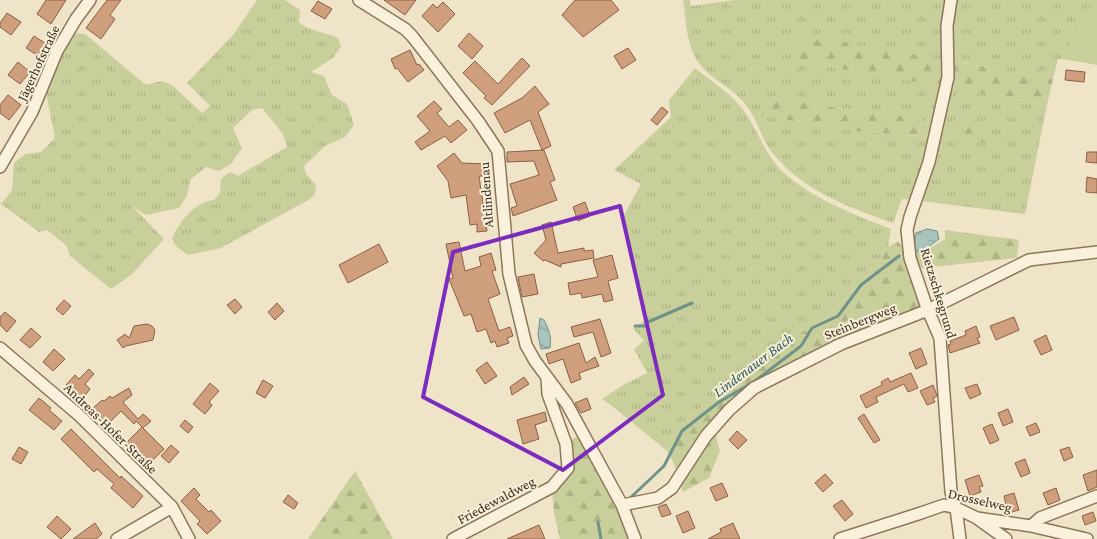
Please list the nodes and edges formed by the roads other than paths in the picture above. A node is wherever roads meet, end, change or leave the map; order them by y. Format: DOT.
graph roads {
  1 [pos="90,0"];
  2 [pos="359,0"];
  3 [pos="951,0"];
  4 [pos="0,166"];
  5 [pos="1097,252"];
  6 [pos="928,310"];
  7 [pos="2,353"];
  8 [pos="546,376"];
  9 [pos="552,487"];
  10 [pos="1097,496"];
  11 [pos="622,505"];
  12 [pos="172,507"];
  13 [pos="956,508"];
  14 [pos="977,518"];
  15 [pos="1031,526"];
  16 [pos="117,539"];
  17 [pos="189,539"];
  18 [pos="454,539"];
  19 [pos="635,539"];
  20 [pos="840,539"];
  21 [pos="960,539"];
  22 [pos="1006,539"];
  23 [pos="1087,539"];
  1 -- 4 [label="street, Jägerhofstraße"];
  2 -- 8 [label="street, Altlindenau"];
  3 -- 6 [label="street, Rietzschkegrund"];
  5 -- 6 [label="street, Steinbergweg"];
  6 -- 11 [label="street, Steinbergweg"];
  6 -- 13 [label="street, Rietzschkegrund"];
  7 -- 12 [label="street, Andreas-Hofer-Straße"];
  8 -- 9 [label="street, Altlindenau"];
  8 -- 11 [label="street, Altlindenau"];
  9 -- 18 [label="street, Friedewaldweg"];
  10 -- 15 [label="street"];
  11 -- 19 [label="street, Altlindenau"];
  12 -- 16 [label="street"];
  12 -- 17 [label="street, Andreas-Hofer-Straße"];
  13 -- 14 [label="street, Drosselweg"];
  13 -- 20 [label="street, Drosselweg"];
  13 -- 21 [label="street, Rietzschkegrund"];
  14 -- 15 [label="street, Drosselweg"];
  14 -- 22 [label="street"];
  15 -- 23 [label="street, Drosselweg"];
}
